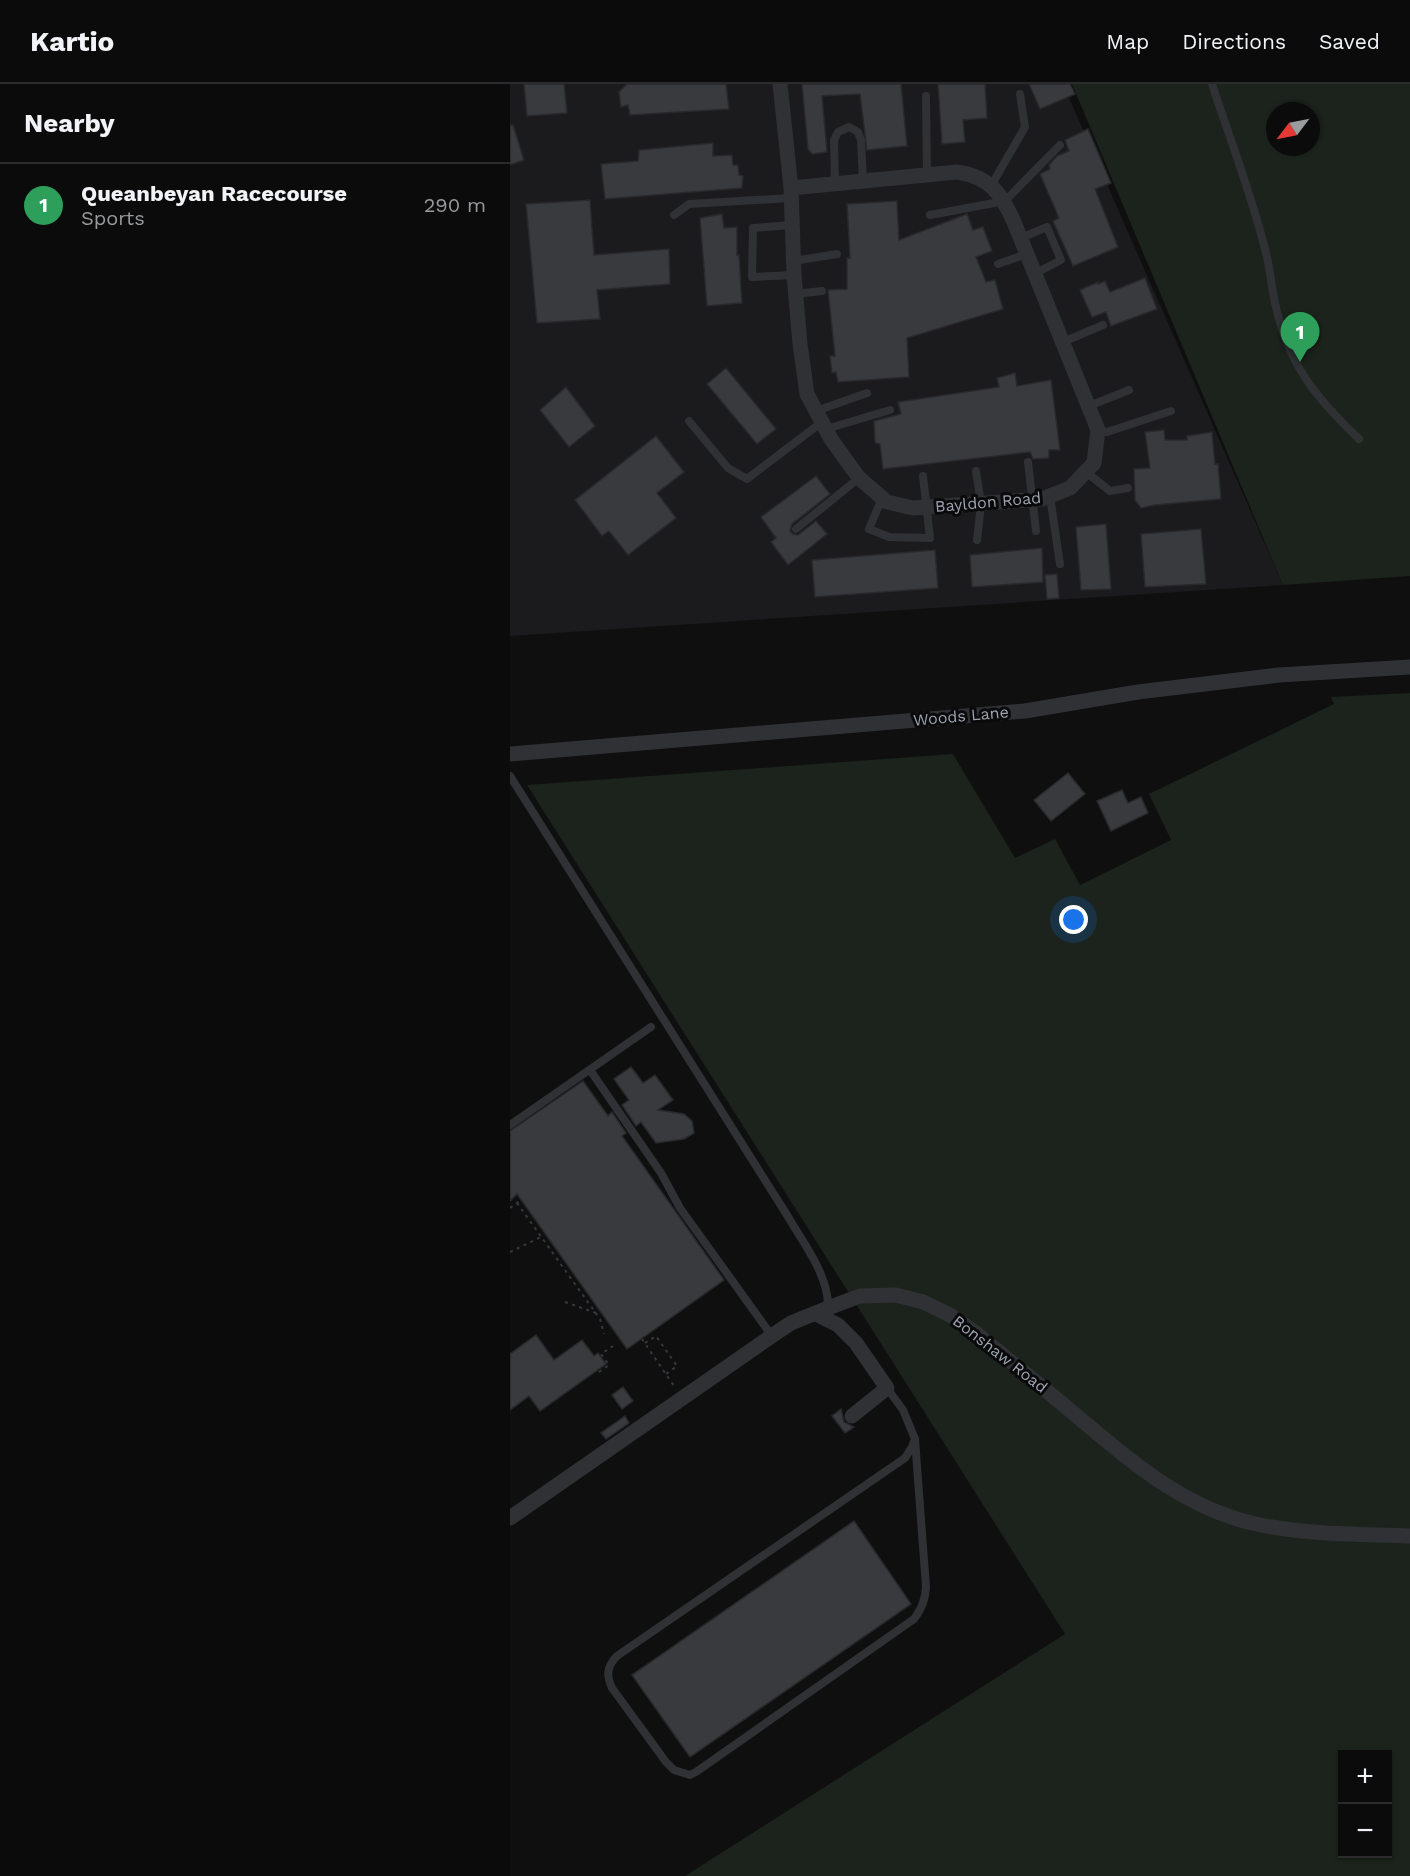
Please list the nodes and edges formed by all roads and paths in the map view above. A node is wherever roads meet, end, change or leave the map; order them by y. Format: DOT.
graph roads {
  1 [pos="780,84"];
  2 [pos="1212,84"];
  3 [pos="1020,94"];
  4 [pos="926,96"];
  5 [pos="1060,145"];
  6 [pos="927,174"];
  7 [pos="863,181"];
  8 [pos="836,184"];
  9 [pos="991,186"];
  10 [pos="791,193"];
  11 [pos="1005,201"];
  12 [pos="674,215"];
  13 [pos="930,215"];
  14 [pos="792,225"];
  15 [pos="1021,238"];
  16 [pos="837,254"];
  17 [pos="1027,254"];
  18 [pos="998,264"];
  19 [pos="794,268"];
  20 [pos="1036,273"];
  21 [pos="822,291"];
  22 [pos="795,294"];
  23 [pos="1103,326"];
  24 [pos="1063,342"];
  25 [pos="1128,390"];
  26 [pos="867,393"];
  27 [pos="1089,406"];
  28 [pos="890,410"];
  29 [pos="1171,411"];
  30 [pos="689,421"];
  31 [pos="821,421"];
  32 [pos="1098,430"];
  33 [pos="1359,439"];
  34 [pos="1028,462"];
  35 [pos="976,471"];
  36 [pos="1086,472"];
  37 [pos="923,476"];
  38 [pos="859,478"];
  39 [pos="1128,488"];
  40 [pos="1050,496"];
  41 [pos="882,498"];
  42 [pos="1031,500"];
  43 [pos="981,504"];
  44 [pos="927,507"];
  45 [pos="796,529"];
  46 [pos="1036,531"];
  47 [pos="976,540"];
  48 [pos="1060,564"];
  49 [pos="1410,667"];
  50 [pos="510,754"];
  51 [pos="510,776"];
  52 [pos="651,1027"];
  53 [pos="590,1070"];
  54 [pos="510,1125"];
  55 [pos="521,1200"];
  56 [pos="517,1203"];
  57 [pos="510,1208"];
  58 [pos="541,1237"];
  59 [pos="510,1252"];
  60 [pos="565,1302"];
  61 [pos="822,1311"];
  62 [pos="596,1313"];
  63 [pos="604,1334"];
  64 [pos="772,1336"];
  65 [pos="642,1339"];
  66 [pos="645,1343"];
  67 [pos="613,1346"];
  68 [pos="599,1372"];
  69 [pos="665,1374"];
  70 [pos="887,1388"];
  71 [pos="683,1398"];
  72 [pos="852,1416"];
  73 [pos="915,1439"];
  74 [pos="510,1518"];
  75 [pos="1410,1536"];
  1 -- 10 [label="street, Bayldon Road"];
  2 -- 33 [label="lane"];
  3 -- 9 [label="lane"];
  4 -- 6 [label="lane"];
  5 -- 11 [label="lane"];
  6 -- 7 [label="street, Bayldon Road"];
  6 -- 9 [label="street, Bayldon Road"];
  7 -- 8 [label="street, Bayldon Road"];
  7 -- 8 [label="lane"];
  8 -- 10 [label="street, Bayldon Road"];
  9 -- 11 [label="street, Bayldon Road"];
  10 -- 12 [label="lane"];
  10 -- 14 [label="street, Bayldon Road"];
  11 -- 13 [label="lane"];
  11 -- 15 [label="street, Bayldon Road"];
  14 -- 19 [label="street, Bayldon Road"];
  14 -- 19 [label="lane"];
  15 -- 17 [label="street, Bayldon Road"];
  15 -- 20 [label="lane"];
  16 -- 19 [label="lane"];
  17 -- 18 [label="lane"];
  17 -- 20 [label="street, Bayldon Road"];
  19 -- 22 [label="street, Bayldon Road"];
  20 -- 24 [label="street, Bayldon Road"];
  21 -- 22 [label="lane"];
  22 -- 31 [label="street, Bayldon Road"];
  23 -- 24 [label="lane"];
  24 -- 27 [label="street, Bayldon Road"];
  25 -- 27 [label="lane"];
  26 -- 31 [label="lane"];
  27 -- 32 [label="street, Bayldon Road"];
  28 -- 31 [label="lane"];
  29 -- 32 [label="lane"];
  30 -- 31 [label="lane"];
  31 -- 38 [label="street, Bayldon Road"];
  32 -- 36 [label="street, Bayldon Road"];
  34 -- 42 [label="lane"];
  35 -- 43 [label="lane"];
  36 -- 39 [label="lane"];
  36 -- 40 [label="street, Bayldon Road"];
  37 -- 44 [label="lane"];
  38 -- 41 [label="street, Bayldon Road"];
  38 -- 45 [label="lane"];
  40 -- 42 [label="street, Bayldon Road"];
  40 -- 48 [label="lane"];
  41 -- 44 [label="street, Bayldon Road"];
  41 -- 44 [label="lane"];
  42 -- 43 [label="street, Bayldon Road"];
  42 -- 46 [label="lane"];
  43 -- 44 [label="street, Bayldon Road"];
  43 -- 47 [label="lane"];
  49 -- 50 [label="street, Woods Lane"];
  51 -- 61 [label="lane"];
  52 -- 53 [label="lane"];
  53 -- 54 [label="lane"];
  53 -- 64 [label="lane"];
  55 -- 56 [label="path"];
  56 -- 57 [label="path"];
  56 -- 58 [label="path"];
  58 -- 59 [label="path"];
  58 -- 62 [label="path"];
  60 -- 62 [label="path"];
  61 -- 64 [label="street, Bonshaw Road"];
  61 -- 70 [label="street"];
  61 -- 75 [label="street, Bonshaw Road"];
  62 -- 63 [label="path"];
  64 -- 71 [label="street, Bonshaw Road"];
  65 -- 66 [label="path"];
  66 -- 69 [label="path"];
  66 -- 69 [label="path"];
  67 -- 68 [label="path"];
  69 -- 71 [label="path"];
  70 -- 72 [label="street"];
  70 -- 73 [label="lane"];
  71 -- 74 [label="street, Bonshaw Road"];
  73 -- 73 [label="lane"];
}
